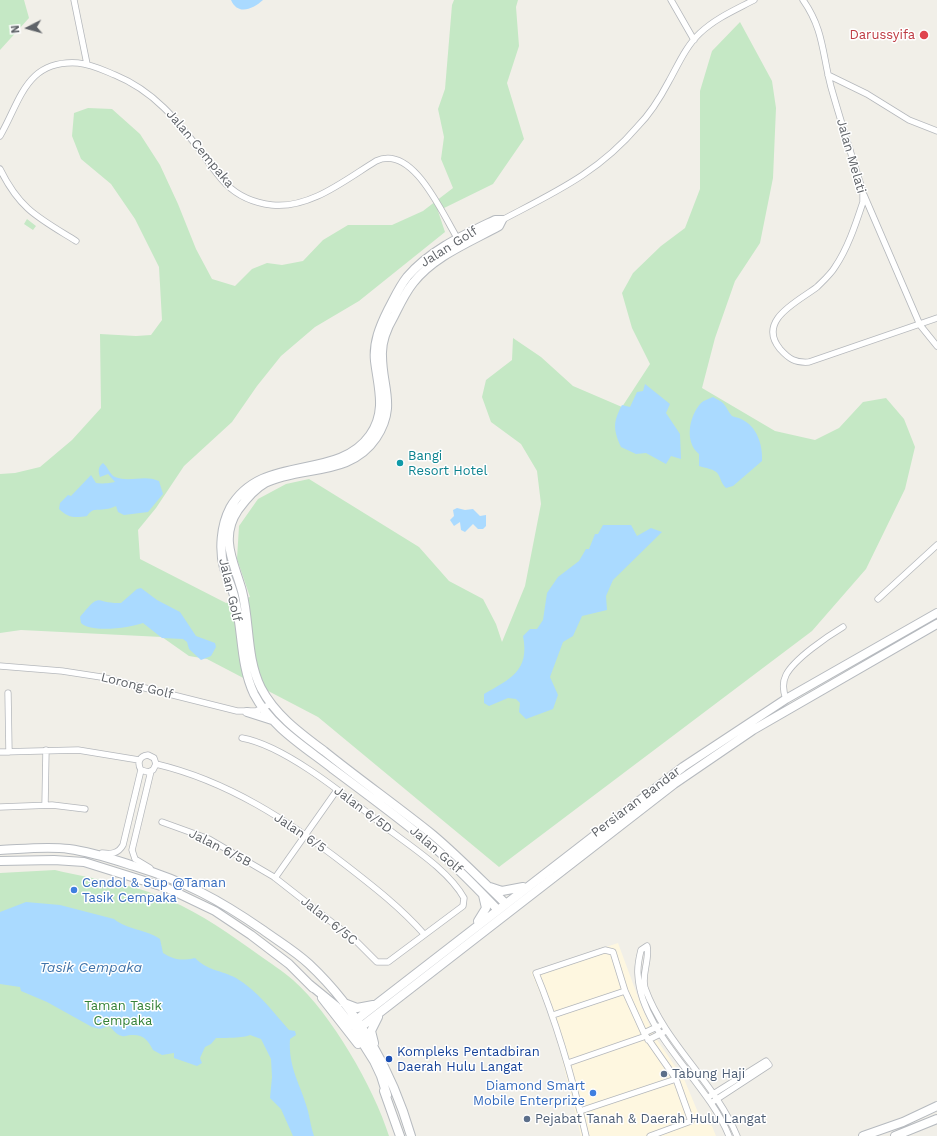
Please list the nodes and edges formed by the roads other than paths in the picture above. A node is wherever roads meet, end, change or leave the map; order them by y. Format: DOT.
graph roads {
  1 [pos="74,0"];
  2 [pos="671,0"];
  3 [pos="754,0"];
  4 [pos="804,0"];
  5 [pos="694,40"];
  6 [pos="87,64"];
  7 [pos="828,75"];
  8 [pos="937,131"];
  9 [pos="0,136"];
  10 [pos="0,169"];
  11 [pos="863,192"];
  12 [pos="502,220"];
  13 [pos="76,241"];
  14 [pos="460,242"];
  15 [pos="419,271"];
  16 [pos="937,318"];
  17 [pos="920,325"];
  18 [pos="937,346"];
  19 [pos="937,545"];
  20 [pos="878,599"];
  21 [pos="937,613"];
  22 [pos="937,624"];
  23 [pos="843,627"];
  24 [pos="0,666"];
  25 [pos="8,692"];
  26 [pos="255,695"];
  27 [pos="786,699"];
  28 [pos="271,704"];
  29 [pos="263,709"];
  30 [pos="245,712"];
  31 [pos="273,720"];
  32 [pos="242,738"];
  33 [pos="46,750"];
  34 [pos="0,752"];
  35 [pos="9,752"];
  36 [pos="139,760"];
  37 [pos="156,764"];
  38 [pos="141,770"];
  39 [pos="151,771"];
  40 [pos="337,790"];
  41 [pos="45,805"];
  42 [pos="0,806"];
  43 [pos="85,809"];
  44 [pos="162,822"];
  45 [pos="305,834"];
  46 [pos="430,838"];
  47 [pos="0,850"];
  48 [pos="88,852"];
  49 [pos="0,862"];
  50 [pos="171,877"];
  51 [pos="275,878"];
  52 [pos="553,878"];
  53 [pos="529,885"];
  54 [pos="484,889"];
  55 [pos="502,907"];
  56 [pos="474,927"];
  57 [pos="424,934"];
  58 [pos="457,953"];
  59 [pos="309,984"];
  60 [pos="626,991"];
  61 [pos="342,1001"];
  62 [pos="376,1004"];
  63 [pos="384,1008"];
  64 [pos="553,1015"];
  65 [pos="357,1025"];
  66 [pos="663,1025"];
  67 [pos="657,1027"];
  68 [pos="667,1031"];
  69 [pos="661,1034"];
  70 [pos="646,1037"];
  71 [pos="377,1052"];
  72 [pos="568,1063"];
  73 [pos="676,1079"];
  74 [pos="387,1095"];
  75 [pos="713,1098"];
  76 [pos="937,1106"];
  77 [pos="580,1111"];
  78 [pos="404,1114"];
  79 [pos="937,1119"];
  80 [pos="400,1136"];
  81 [pos="405,1136"];
  82 [pos="411,1136"];
  83 [pos="586,1136"];
  84 [pos="650,1136"];
  85 [pos="729,1136"];
  86 [pos="737,1136"];
  87 [pos="863,1136"];
  88 [pos="895,1136"];
  1 -- 6 [label="street"];
  2 -- 5 [label="street"];
  3 -- 5 [label="street, Jalan Golf"];
  4 -- 7 [label="street, Jalan Melati"];
  5 -- 12 [label="street, Jalan Golf"];
  6 -- 9 [label="street, Jalan Cempaka"];
  6 -- 14 [label="street, Jalan Cempaka"];
  7 -- 8 [label="street"];
  7 -- 11 [label="street, Jalan Melati"];
  10 -- 13 [label="street"];
  11 -- 17 [label="street"];
  11 -- 17 [label="street, Jalan Melati"];
  12 -- 14 [label="main road, Jalan Golf"];
  14 -- 15 [label="main road, Jalan Golf"];
  15 -- 26 [label="main road, Jalan Golf"];
  15 -- 28 [label="main road, Jalan Golf"];
  16 -- 17 [label="street, Jalan Melati"];
  17 -- 18 [label="street"];
  19 -- 20 [label="street"];
  21 -- 27 [label="main road, Persiaran Bandar"];
  22 -- 52 [label="main road, Persiaran Bandar"];
  23 -- 27 [label="street"];
  24 -- 30 [label="street, Lorong Golf"];
  25 -- 35 [label="street"];
  26 -- 29 [label="main road, Jalan Golf"];
  26 -- 30 [label="main road"];
  27 -- 53 [label="main road, Persiaran Bandar"];
  28 -- 29 [label="street, Lorong Golf"];
  28 -- 46 [label="main road, Jalan Golf"];
  29 -- 30 [label="street, Lorong Golf"];
  29 -- 31 [label="main road, Jalan Golf"];
  30 -- 31 [label="main road"];
  31 -- 46 [label="main road, Jalan Golf"];
  32 -- 40 [label="street, Jalan 6/5D"];
  33 -- 35 [label="street"];
  33 -- 36 [label="street"];
  33 -- 41 [label="street"];
  34 -- 35 [label="street"];
  36 -- 37 [label="street"];
  36 -- 38 [label="street"];
  37 -- 39 [label="street"];
  37 -- 45 [label="street, Jalan 6/5"];
  38 -- 39 [label="street"];
  38 -- 48 [label="street"];
  39 -- 50 [label="street"];
  40 -- 45 [label="street"];
  40 -- 57 [label="street, Jalan 6/5D"];
  41 -- 42 [label="street"];
  41 -- 43 [label="street"];
  44 -- 51 [label="street, Jalan 6/5B"];
  45 -- 51 [label="street"];
  45 -- 57 [label="street, Jalan 6/5"];
  46 -- 54 [label="main road, Jalan Golf"];
  47 -- 48 [label="main road"];
  48 -- 50 [label="main road"];
  49 -- 59 [label="main road"];
  50 -- 61 [label="main road"];
  51 -- 57 [label="street, Jalan 6/5C"];
  52 -- 55 [label="main road"];
  52 -- 58 [label="main road, Persiaran Bandar"];
  53 -- 54 [label="main road"];
  53 -- 55 [label="main road, Persiaran Bandar"];
  54 -- 55 [label="main road, Jalan Golf"];
  54 -- 56 [label="main road"];
  55 -- 56 [label="main road, Persiaran Bandar"];
  55 -- 58 [label="main road"];
  56 -- 62 [label="main road, Persiaran Bandar"];
  58 -- 63 [label="main road, Persiaran Bandar"];
  59 -- 65 [label="main road"];
  59 -- 74 [label="main road"];
  60 -- 64 [label="street"];
  60 -- 64 [label="street"];
  60 -- 70 [label="street"];
  61 -- 62 [label="main road"];
  61 -- 65 [label="main road"];
  62 -- 65 [label="main road, Persiaran Bandar"];
  63 -- 65 [label="main road, Persiaran Bandar"];
  63 -- 71 [label="main road"];
  64 -- 72 [label="street"];
  65 -- 71 [label="main road"];
  65 -- 74 [label="main road"];
  66 -- 67 [label="street"];
  66 -- 67 [label="street"];
  66 -- 68 [label="street"];
  67 -- 69 [label="street"];
  67 -- 70 [label="street"];
  68 -- 69 [label="street"];
  68 -- 75 [label="street"];
  69 -- 70 [label="street"];
  69 -- 75 [label="street"];
  70 -- 72 [label="street"];
  70 -- 73 [label="street"];
  71 -- 78 [label="main road"];
  72 -- 77 [label="street"];
  73 -- 77 [label="street"];
  73 -- 84 [label="street"];
  74 -- 80 [label="main road"];
  75 -- 75 [label="street"];
  75 -- 85 [label="street"];
  75 -- 86 [label="street"];
  76 -- 87 [label="main road"];
  77 -- 83 [label="street"];
  78 -- 81 [label="main road"];
  78 -- 82 [label="main road"];
  79 -- 88 [label="main road"];
}
